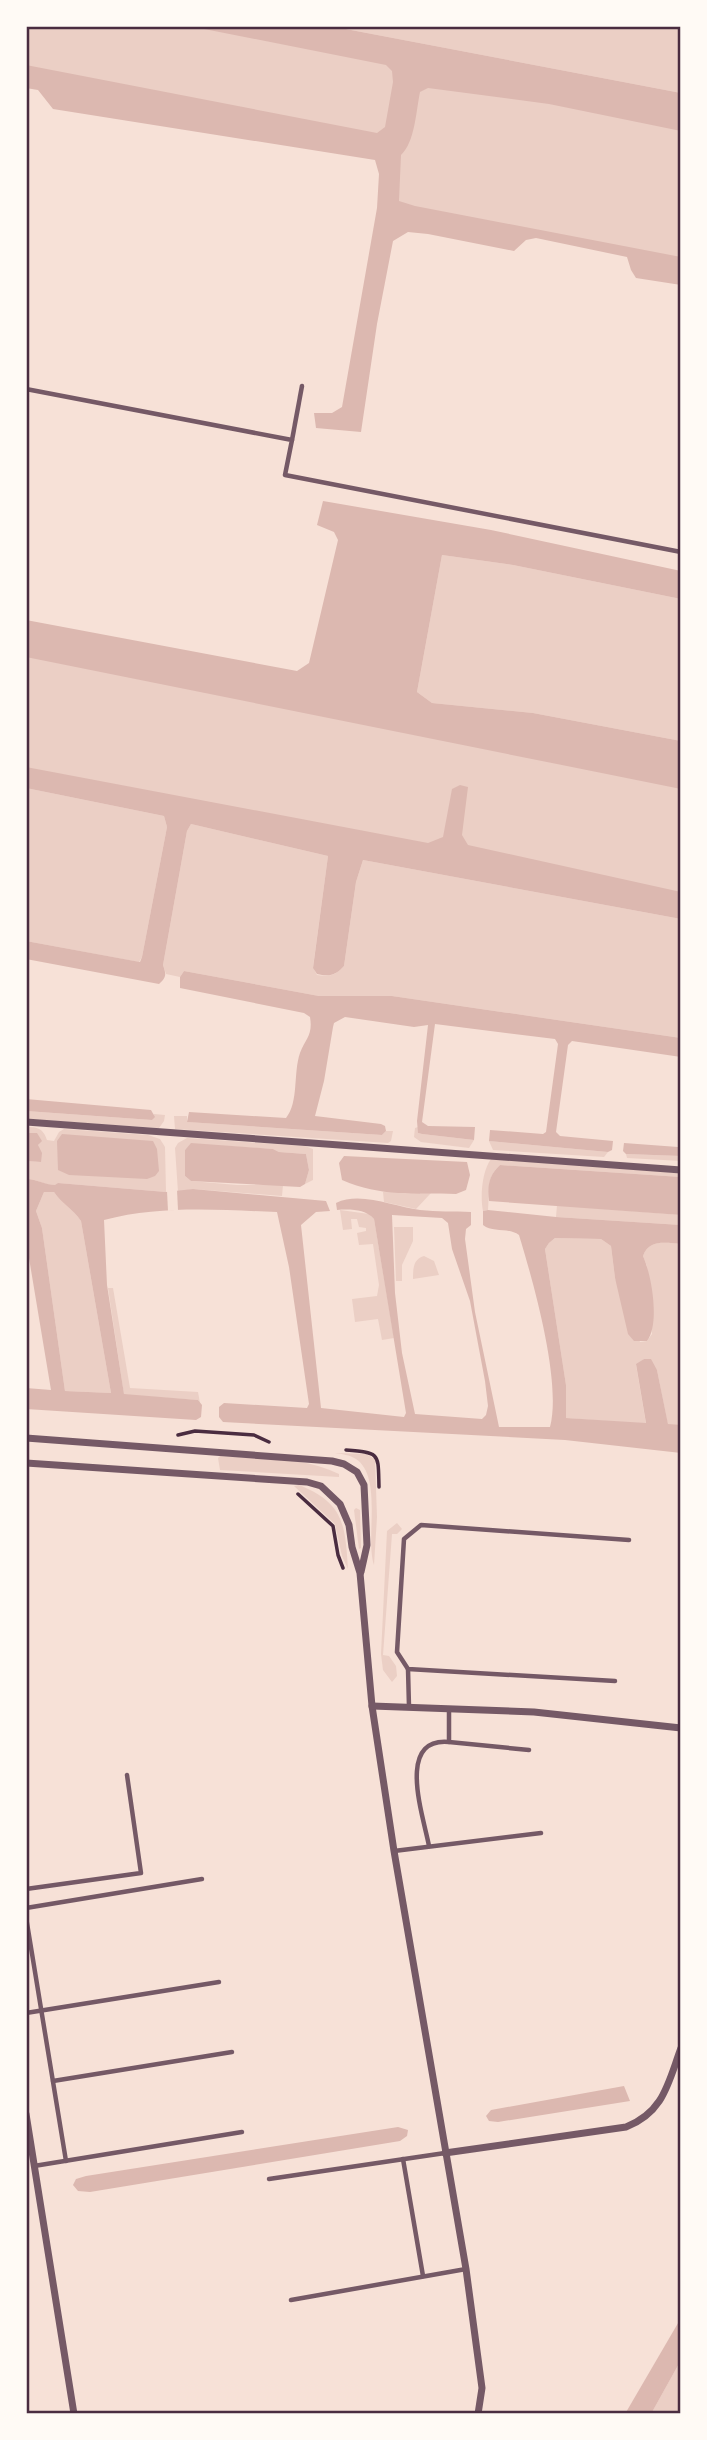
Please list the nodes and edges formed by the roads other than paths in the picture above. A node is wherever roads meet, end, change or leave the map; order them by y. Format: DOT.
graph roads {
  1 [pos="302,386"];
  2 [pos="26,389"];
  3 [pos="292,440"];
  4 [pos="681,552"];
  5 [pos="26,1122"];
  6 [pos="681,1170"];
  7 [pos="26,1438"];
  8 [pos="26,1463"];
  9 [pos="629,1539"];
  10 [pos="360,1573"];
  11 [pos="408,1669"];
  12 [pos="615,1681"];
  13 [pos="372,1706"];
  14 [pos="409,1708"];
  15 [pos="449,1708"];
  16 [pos="681,1728"];
  17 [pos="449,1742"];
  18 [pos="529,1750"];
  19 [pos="127,1775"];
  20 [pos="541,1833"];
  21 [pos="429,1846"];
  22 [pos="394,1851"];
  23 [pos="202,1879"];
  24 [pos="26,1889"];
  25 [pos="26,1908"];
  26 [pos="26,1917"];
  27 [pos="219,1982"];
  28 [pos="42,2011"];
  29 [pos="26,2013"];
  30 [pos="681,2048"];
  31 [pos="232,2052"];
  32 [pos="53,2081"];
  33 [pos="26,2114"];
  34 [pos="242,2132"];
  35 [pos="444,2153"];
  36 [pos="403,2159"];
  37 [pos="66,2161"];
  38 [pos="34,2166"];
  39 [pos="269,2179"];
  40 [pos="466,2269"];
  41 [pos="423,2276"];
  42 [pos="291,2300"];
  43 [pos="74,2414"];
  44 [pos="478,2414"];
  1 -- 3 [label="lane"];
  2 -- 3 [label="lane"];
  3 -- 4 [label="lane"];
  5 -- 6 [label="street"];
  7 -- 10 [label="street"];
  8 -- 10 [label="street"];
  9 -- 11 [label="lane"];
  10 -- 13 [label="street"];
  11 -- 12 [label="lane"];
  11 -- 14 [label="lane"];
  13 -- 14 [label="street"];
  13 -- 22 [label="street"];
  14 -- 15 [label="street"];
  15 -- 16 [label="street"];
  15 -- 17 [label="lane"];
  17 -- 18 [label="lane"];
  17 -- 21 [label="lane"];
  19 -- 24 [label="lane"];
  20 -- 21 [label="lane"];
  21 -- 22 [label="lane"];
  22 -- 35 [label="street"];
  23 -- 25 [label="lane"];
  26 -- 28 [label="lane"];
  27 -- 28 [label="lane"];
  28 -- 29 [label="lane"];
  28 -- 32 [label="lane"];
  30 -- 35 [label="street"];
  31 -- 32 [label="lane"];
  32 -- 37 [label="lane"];
  33 -- 38 [label="street"];
  34 -- 37 [label="lane"];
  35 -- 36 [label="lane"];
  35 -- 40 [label="street"];
  36 -- 39 [label="lane"];
  36 -- 41 [label="lane"];
  37 -- 38 [label="lane"];
  38 -- 43 [label="street"];
  40 -- 41 [label="lane"];
  40 -- 44 [label="street"];
  41 -- 42 [label="lane"];
}
